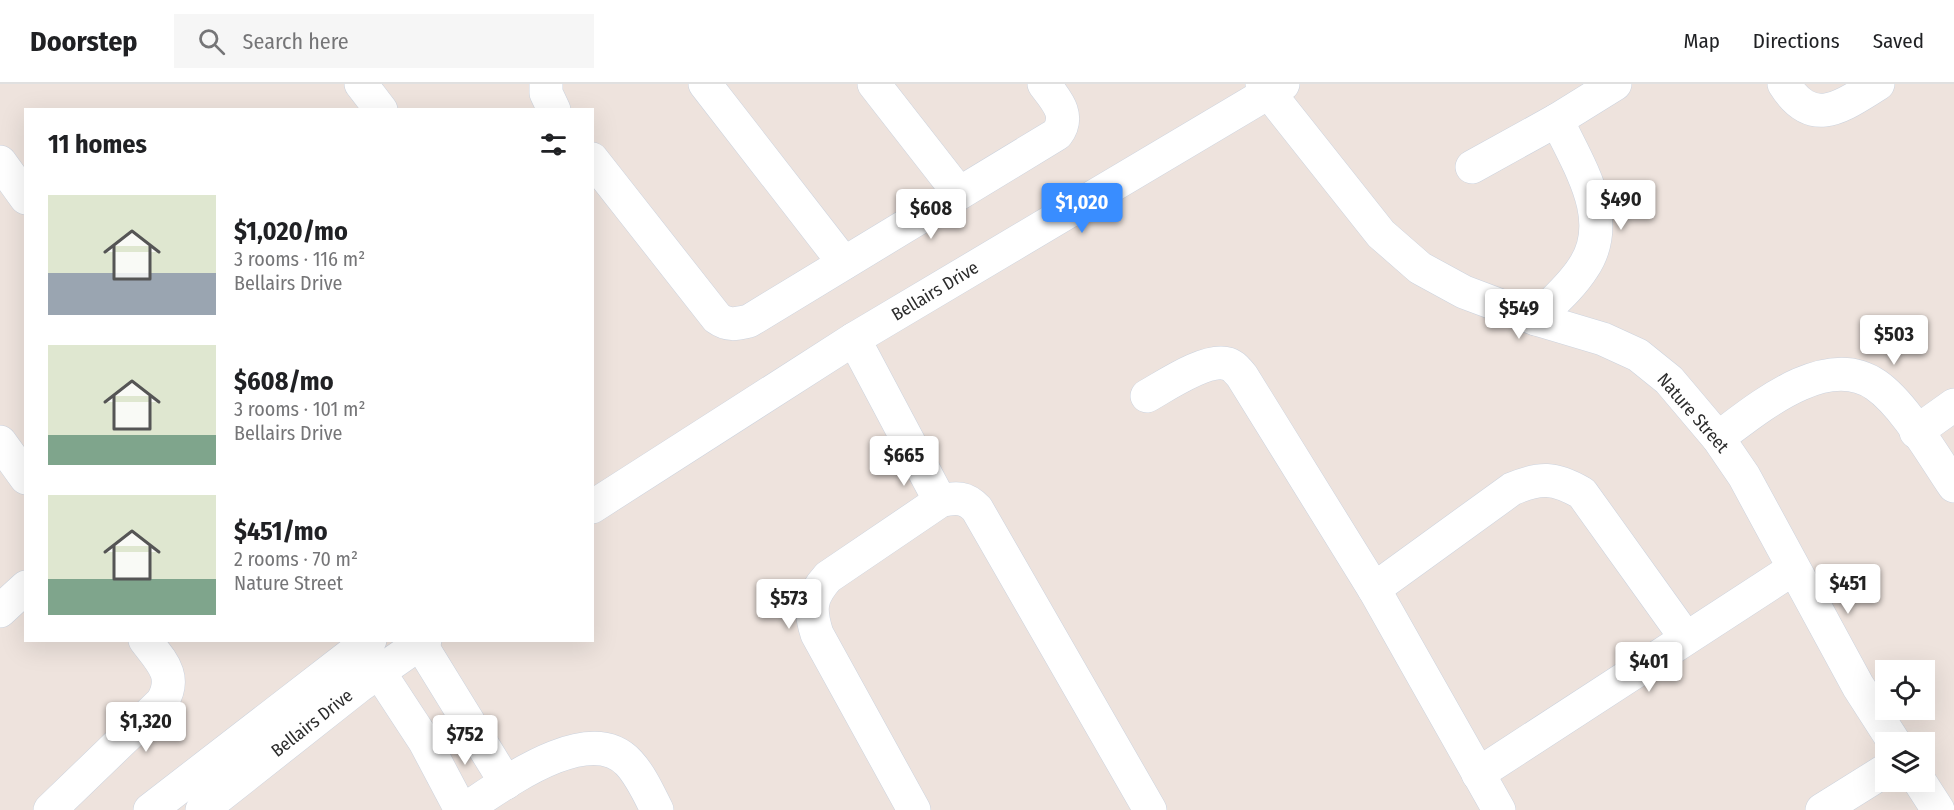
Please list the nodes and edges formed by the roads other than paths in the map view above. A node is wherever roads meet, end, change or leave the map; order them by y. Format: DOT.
graph roads {
  1 [pos="361,84"];
  2 [pos="546,84"];
  3 [pos="705,84"];
  4 [pos="874,84"];
  5 [pos="1044,84"];
  6 [pos="1615,84"];
  7 [pos="1784,84"];
  8 [pos="1878,84"];
  9 [pos="1271,87"];
  10 [pos="379,108"];
  11 [pos="553,108"];
  12 [pos="1557,120"];
  13 [pos="0,162"];
  14 [pos="594,162"];
  15 [pos="1472,167"];
  16 [pos="959,193"];
  17 [pos="24,195"];
  18 [pos="844,263"];
  19 [pos="1536,319"];
  20 [pos="854,339"];
  21 [pos="1147,396"];
  22 [pos="1954,405"];
  23 [pos="1916,432"];
  24 [pos="1718,438"];
  25 [pos="0,442"];
  26 [pos="24,475"];
  27 [pos="1954,486"];
  28 [pos="940,501"];
  29 [pos="594,506"];
  30 [pos="1793,569"];
  31 [pos="24,589"];
  32 [pos="1374,589"];
  33 [pos="0,611"];
  34 [pos="1686,638"];
  35 [pos="146,642"];
  36 [pos="421,642"];
  37 [pos="371,653"];
  38 [pos="1888,732"];
  39 [pos="1478,774"];
  40 [pos="1875,777"];
  41 [pos="506,783"];
  42 [pos="1926,792"];
  43 [pos="50,810"];
  44 [pos="150,810"];
  45 [pos="202,810"];
  46 [pos="463,810"];
  47 [pos="657,810"];
  48 [pos="914,810"];
  49 [pos="1150,810"];
  50 [pos="1499,810"];
  51 [pos="1822,810"];
  52 [pos="1938,810"];
  1 -- 10 [label="street"];
  2 -- 11 [label="street"];
  3 -- 18 [label="street"];
  4 -- 16 [label="street"];
  5 -- 16 [label="street"];
  6 -- 12 [label="street"];
  7 -- 8 [label="street"];
  9 -- 19 [label="street, Nature Street"];
  9 -- 20 [label="street, Bellairs Drive"];
  12 -- 15 [label="street"];
  12 -- 19 [label="street"];
  13 -- 17 [label="street"];
  14 -- 18 [label="street"];
  16 -- 18 [label="street"];
  19 -- 24 [label="street, Nature Street"];
  20 -- 28 [label="street"];
  20 -- 29 [label="street, Bellairs Drive"];
  21 -- 32 [label="street"];
  22 -- 23 [label="street"];
  23 -- 24 [label="street"];
  23 -- 27 [label="street"];
  24 -- 30 [label="street, Nature Street"];
  25 -- 26 [label="street"];
  28 -- 48 [label="street"];
  28 -- 49 [label="street"];
  30 -- 34 [label="street"];
  30 -- 38 [label="street, Nature Street"];
  31 -- 33 [label="street"];
  32 -- 34 [label="street"];
  32 -- 39 [label="street"];
  34 -- 39 [label="street"];
  35 -- 43 [label="street"];
  36 -- 37 [label="street, Bellairs Drive"];
  36 -- 41 [label="street"];
  37 -- 44 [label="street, Bellairs Drive"];
  37 -- 45 [label="street, Bellairs Drive"];
  37 -- 46 [label="street"];
  39 -- 50 [label="street"];
  40 -- 51 [label="street"];
  41 -- 46 [label="street"];
  41 -- 47 [label="street"];
  42 -- 52 [label="street"];
}
